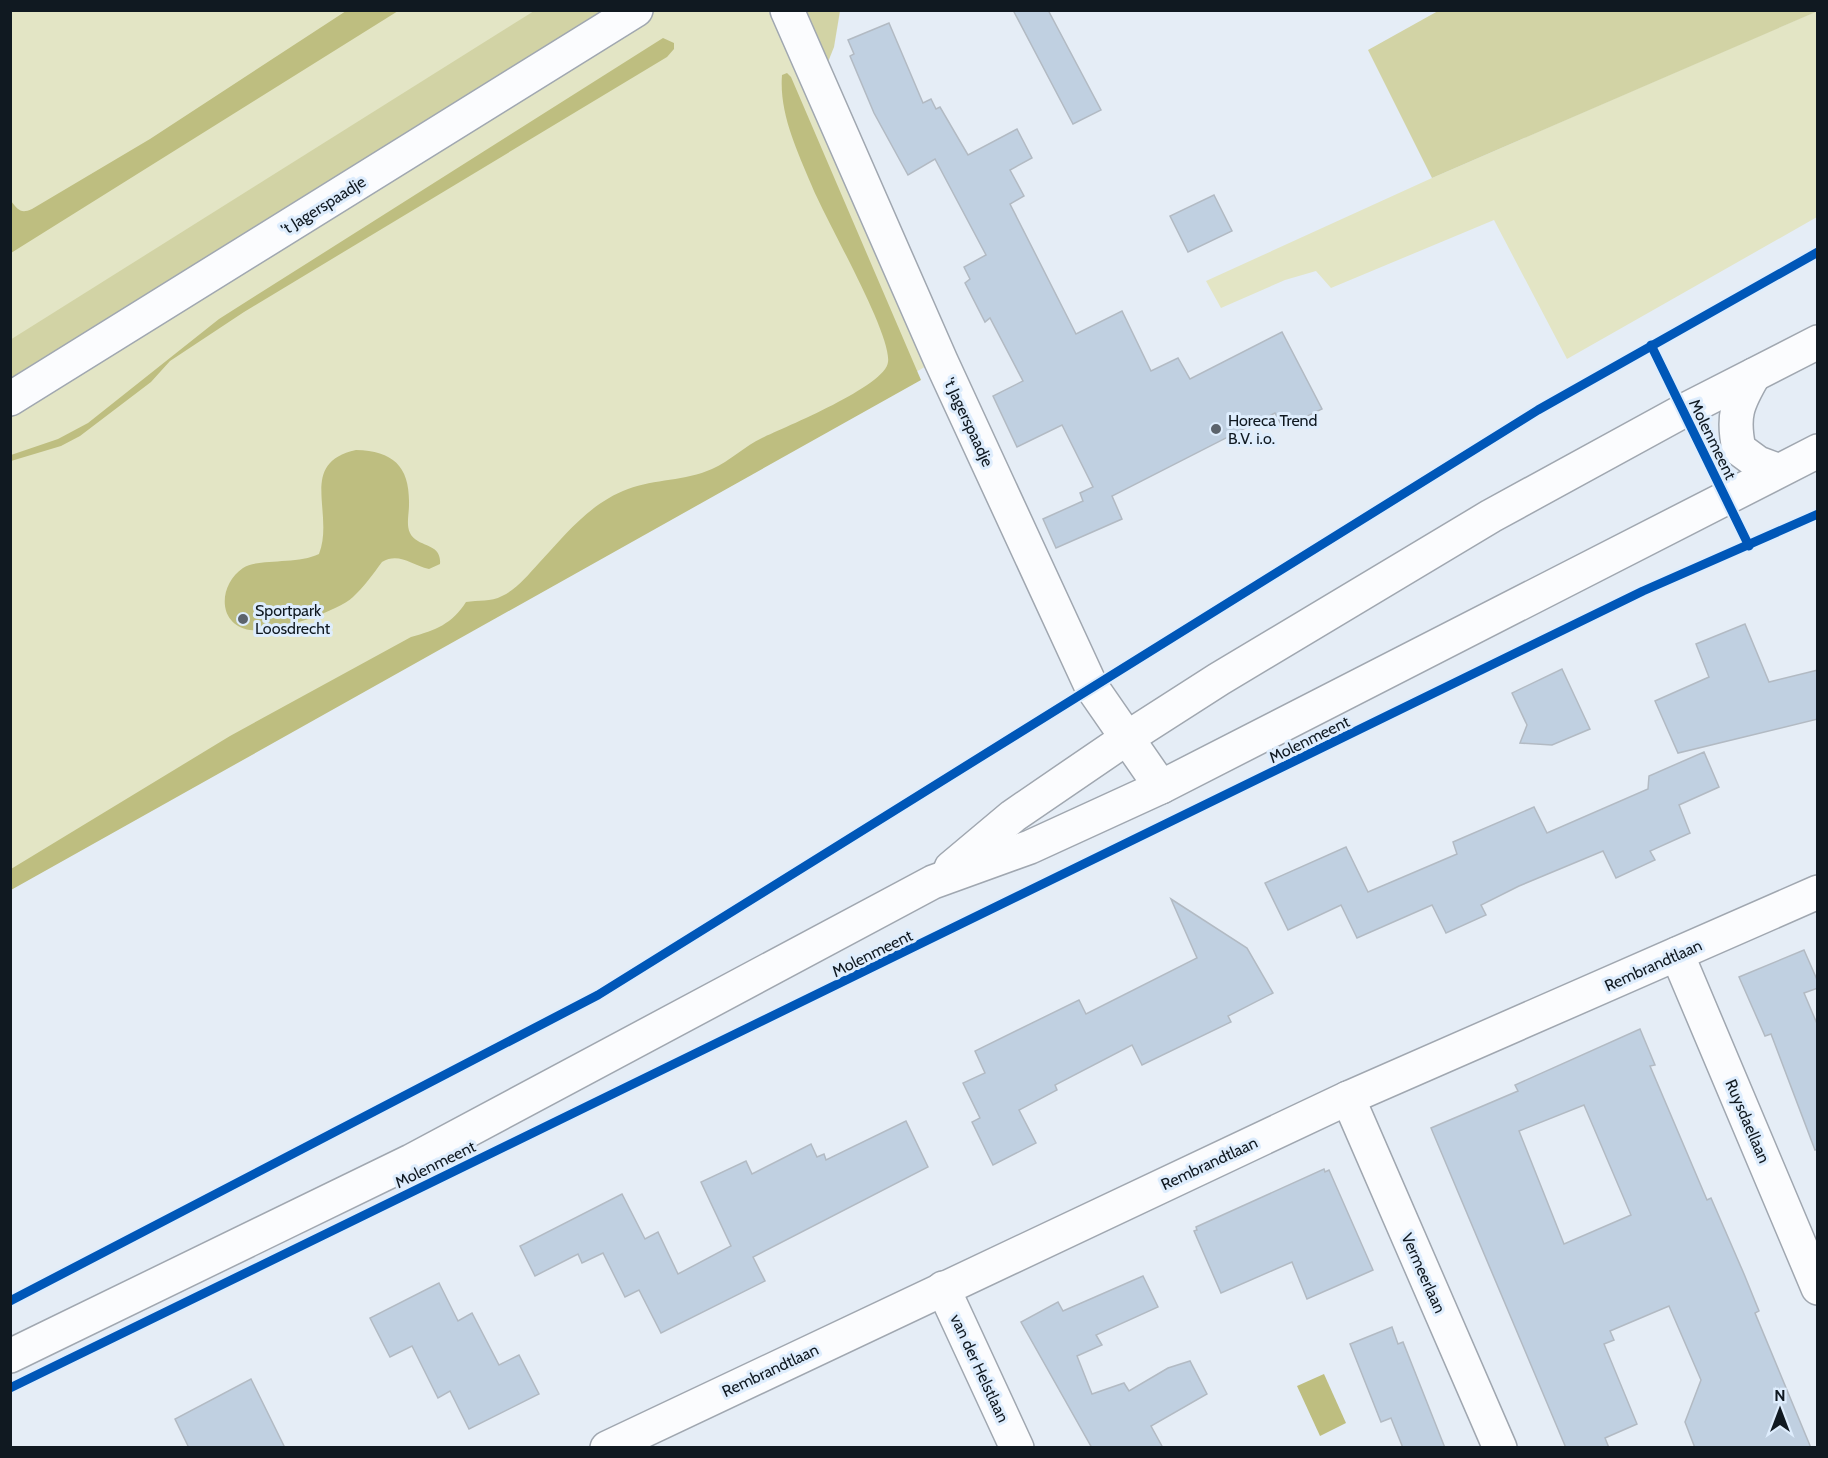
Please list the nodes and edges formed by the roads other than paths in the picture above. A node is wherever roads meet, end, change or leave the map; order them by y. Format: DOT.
graph roads {
  1 [pos="636,10"];
  2 [pos="787,10"];
  3 [pos="1817,343"];
  4 [pos="1754,375"];
  5 [pos="10,399"];
  6 [pos="1817,452"];
  7 [pos="1777,470"];
  8 [pos="1127,738"];
  9 [pos="1161,788"];
  10 [pos="933,882"];
  11 [pos="1818,892"];
  12 [pos="1677,954"];
  13 [pos="1348,1098"];
  14 [pos="943,1288"];
  15 [pos="1818,1288"];
  16 [pos="10,1356"];
  17 [pos="607,1448"];
  18 [pos="1017,1448"];
  19 [pos="1500,1448"];
  1 -- 5 [label="street, 't Jagerspaadje"];
  2 -- 8 [label="street, 't Jagerspaadje"];
  3 -- 4 [label="street, Molenmeent"];
  4 -- 7 [label="street, Molenmeent"];
  4 -- 8 [label="street, Molenmeent"];
  6 -- 7 [label="street, Molenmeent"];
  7 -- 9 [label="street, Molenmeent"];
  8 -- 9 [label="street, 't Jagerspaadje"];
  8 -- 10 [label="street, Molenmeent"];
  9 -- 10 [label="street, Molenmeent"];
  10 -- 16 [label="street, Molenmeent"];
  11 -- 12 [label="street, Rembrandtlaan"];
  12 -- 13 [label="street, Rembrandtlaan"];
  12 -- 15 [label="street, Ruysdaellaan"];
  13 -- 14 [label="street, Rembrandtlaan"];
  13 -- 19 [label="street, Vermeerlaan"];
  14 -- 17 [label="street, Rembrandtlaan"];
  14 -- 18 [label="street, van der Helstlaan"];
}
